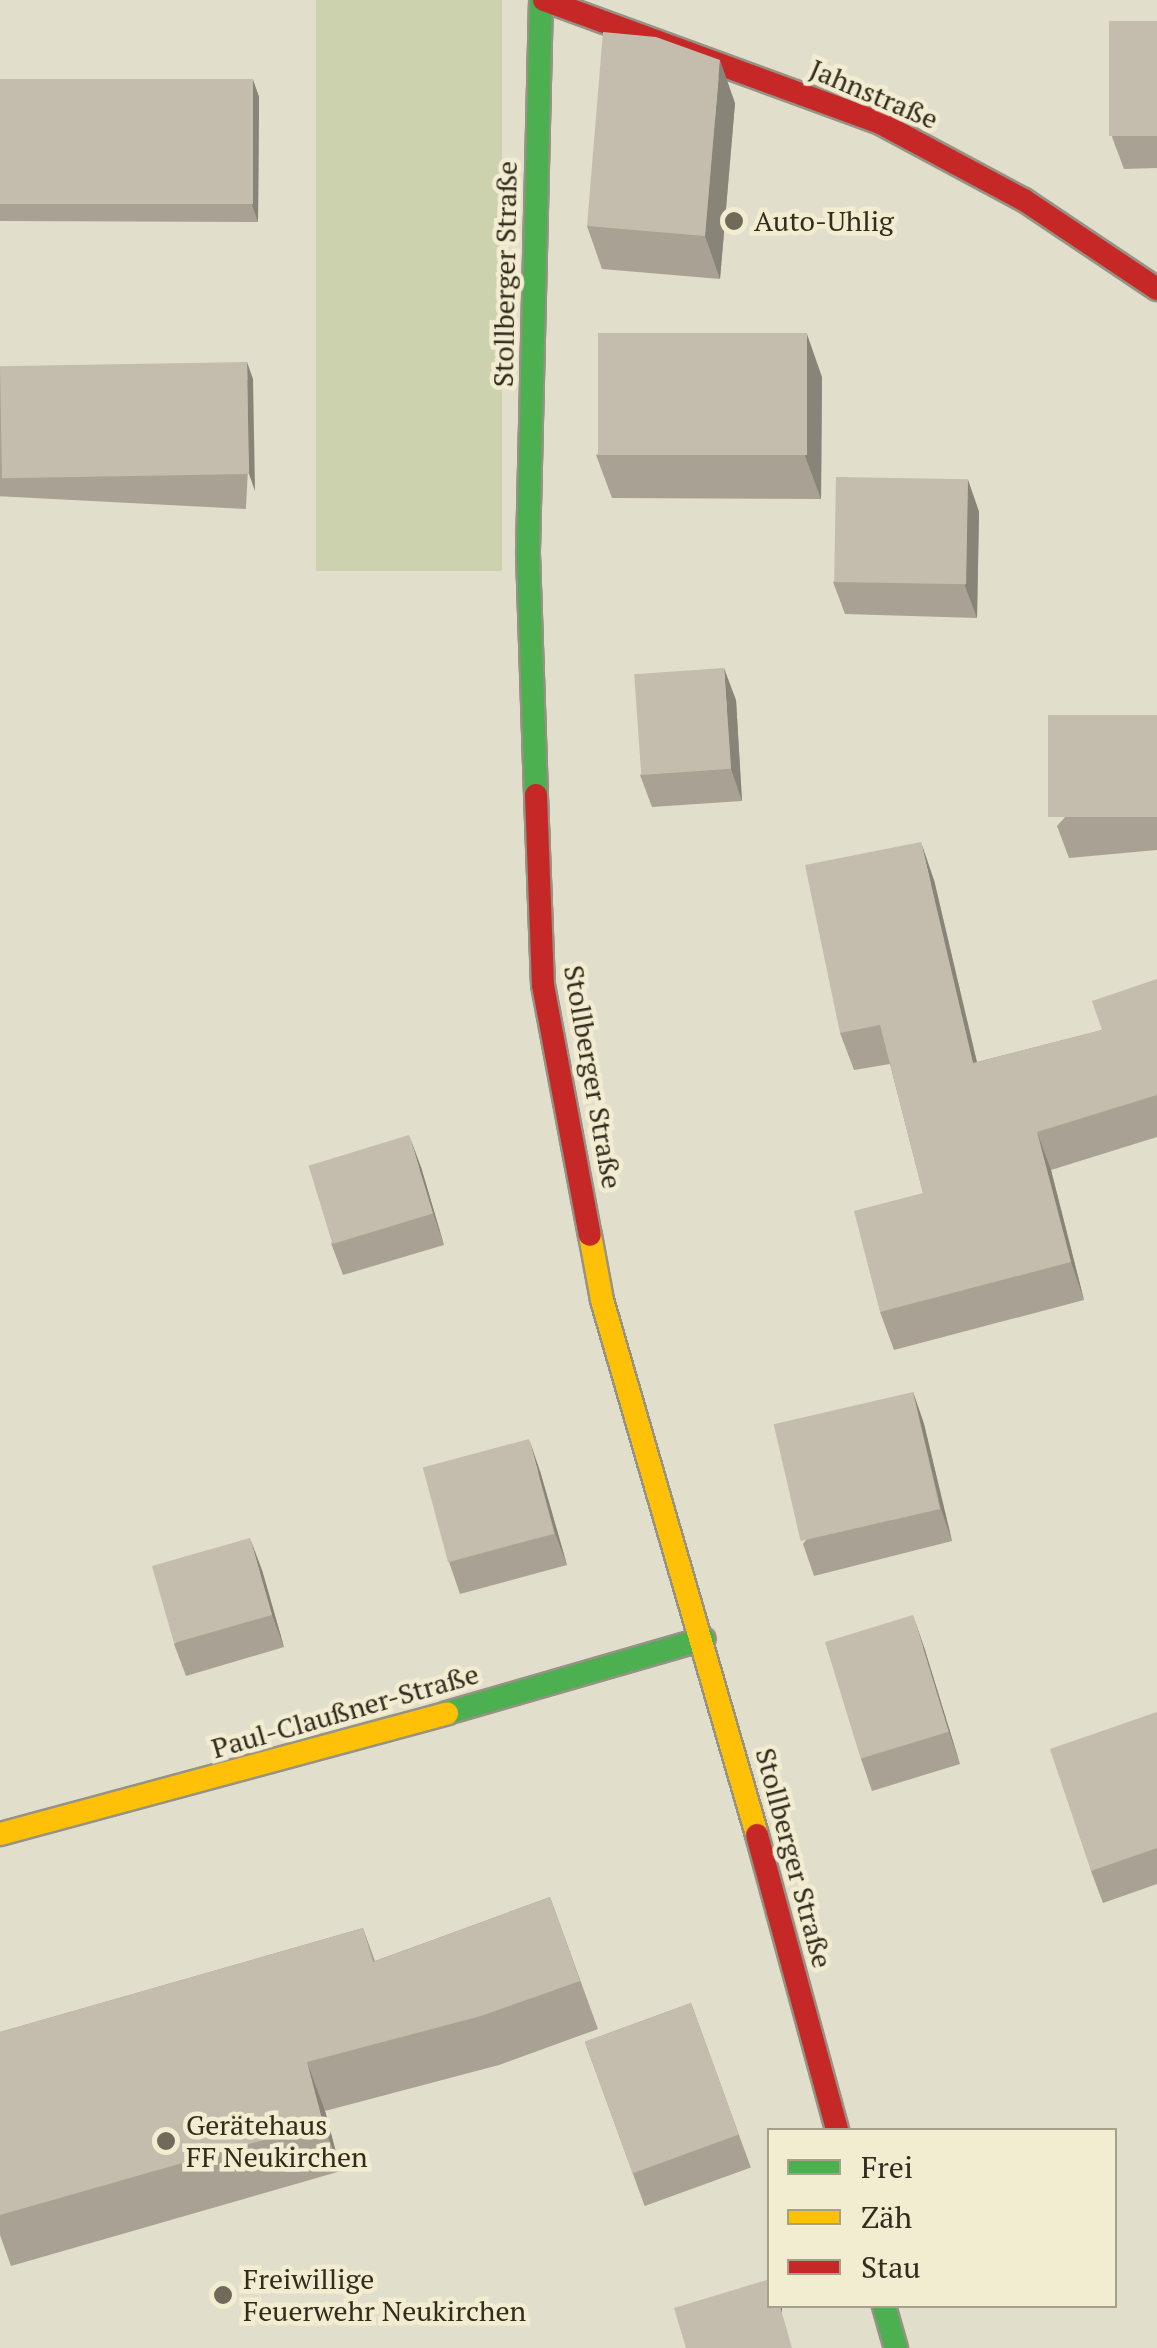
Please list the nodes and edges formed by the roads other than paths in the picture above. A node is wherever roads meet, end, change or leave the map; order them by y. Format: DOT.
graph roads {
  1 [pos="543,0"];
  2 [pos="1157,290"];
  3 [pos="704,1639"];
  4 [pos="0,1834"];
  5 [pos="836,2128"];
  6 [pos="885,2308"];
  7 [pos="896,2348"];
  1 -- 2 [label="main road, Jahnstraße"];
  1 -- 3 [label="main road, Stollberger Straße"];
  3 -- 4 [label="main road, Paul-Claußner-Straße"];
  3 -- 5 [label="main road, Stollberger Straße"];
  6 -- 7 [label="main road"];
}
